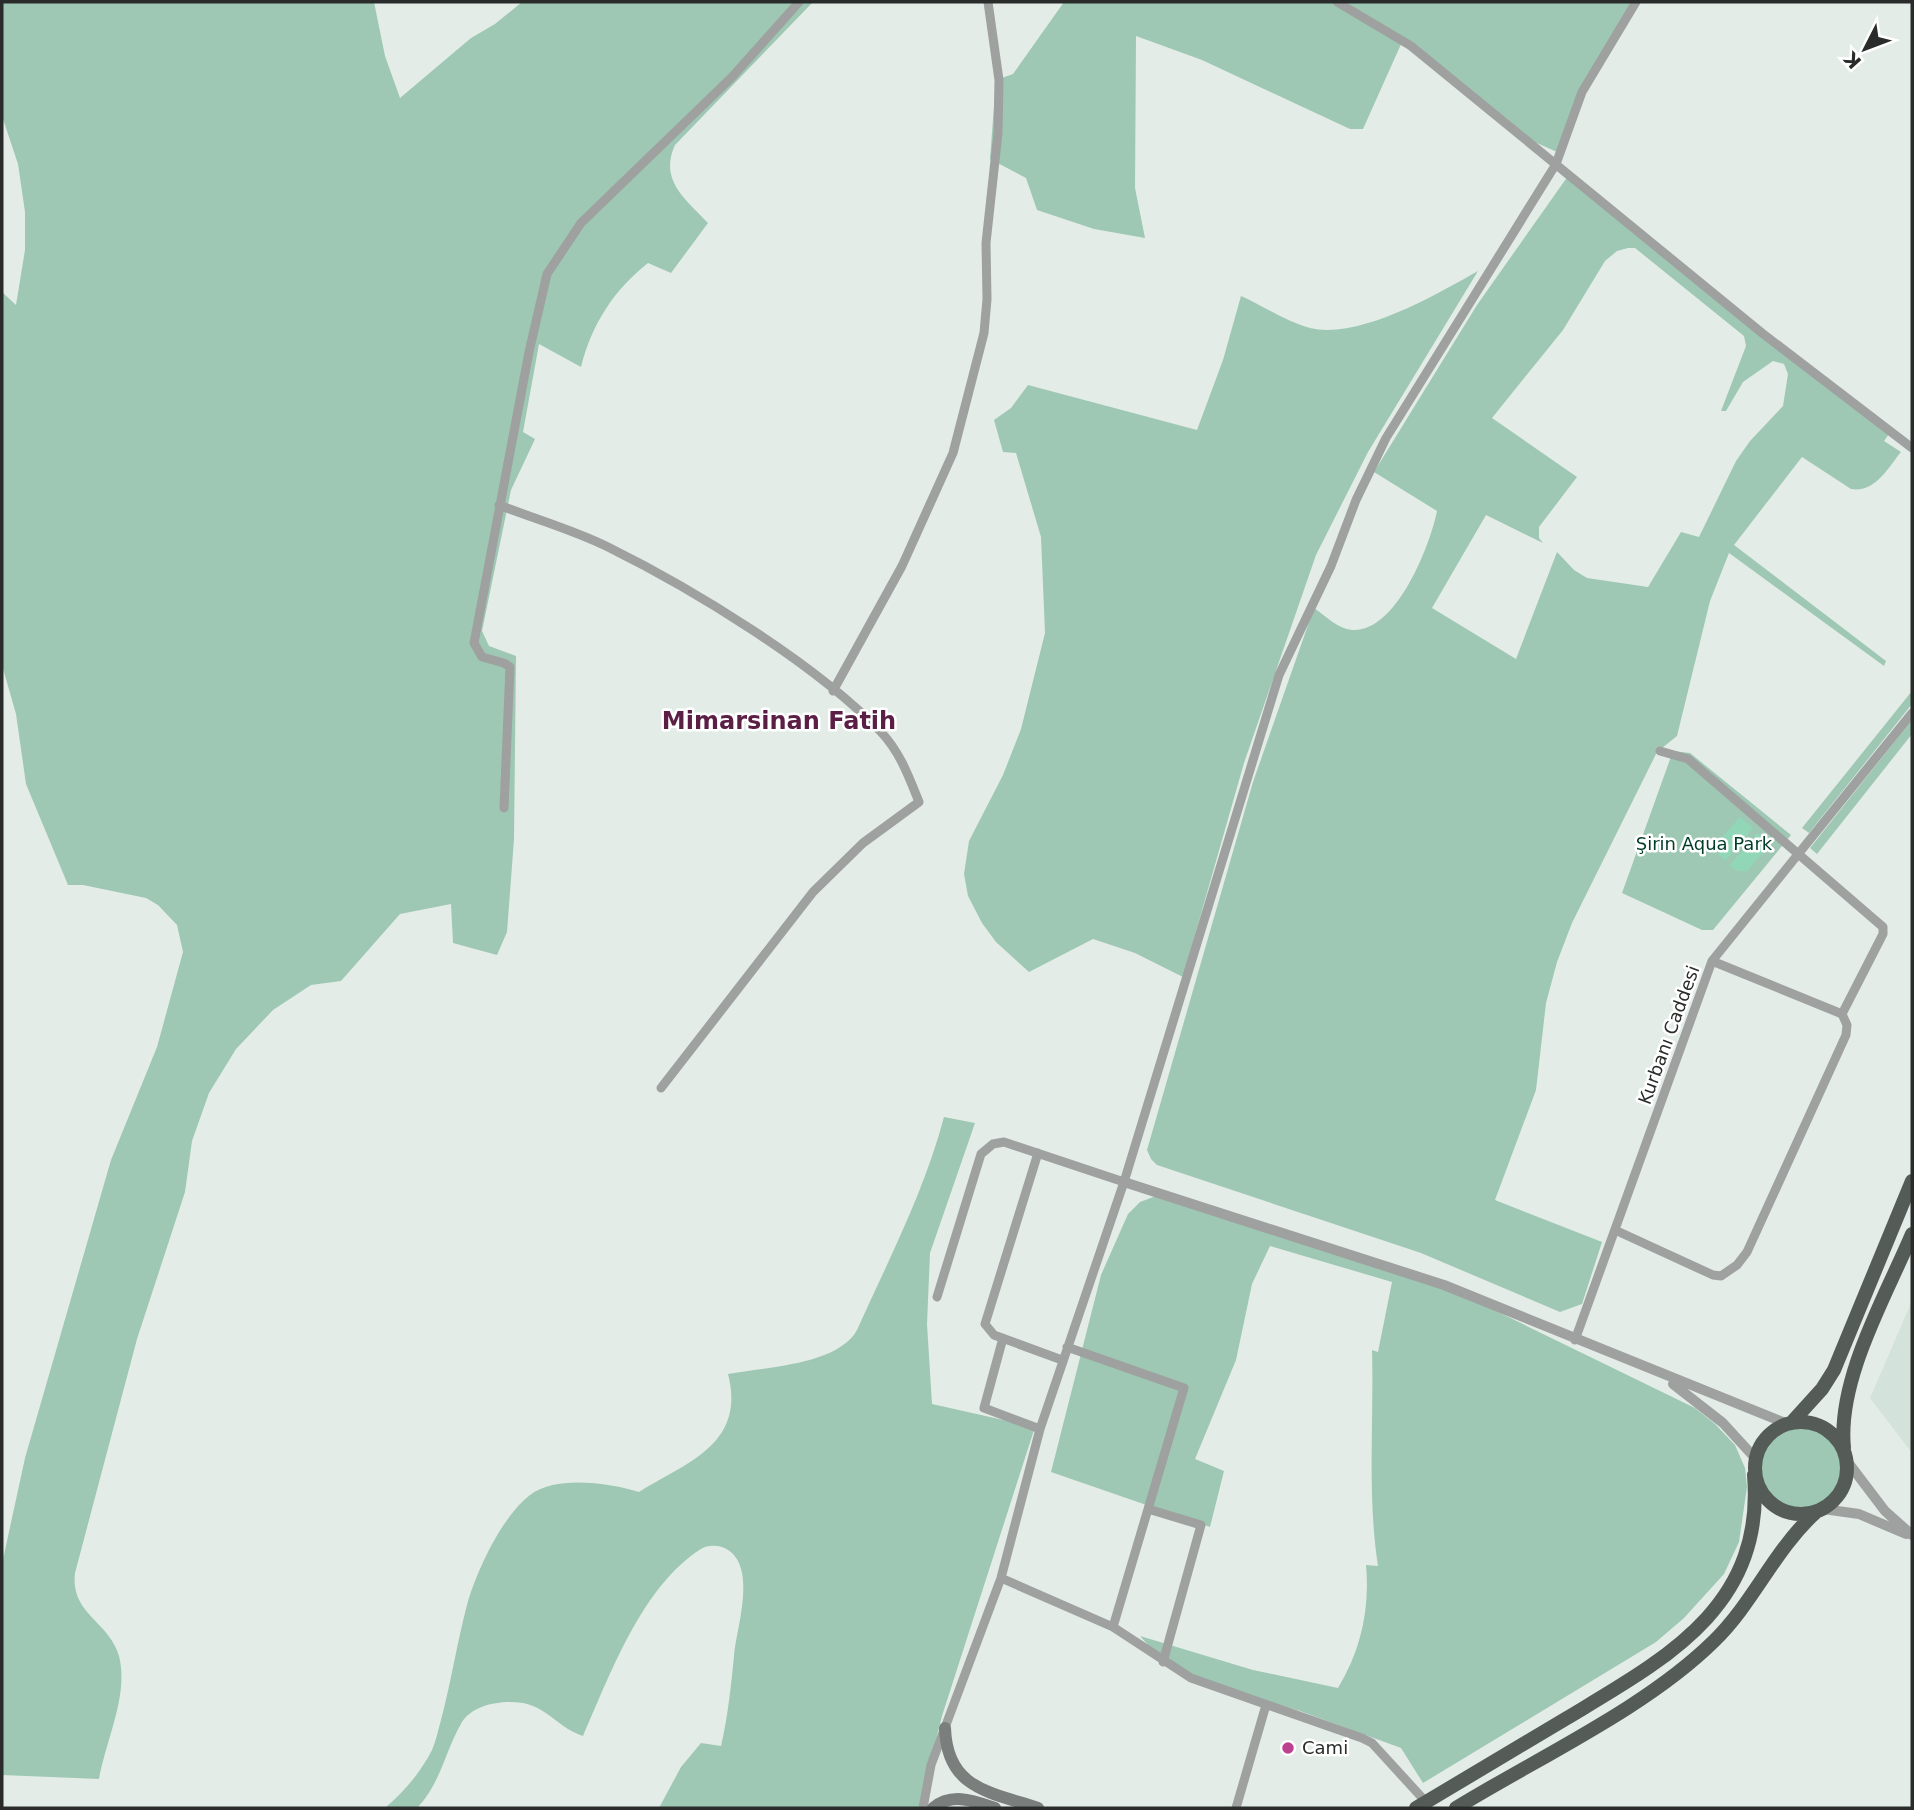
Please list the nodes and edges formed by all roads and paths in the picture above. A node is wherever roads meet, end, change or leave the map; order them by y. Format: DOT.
graph roads {
  1 [pos="799,2"];
  2 [pos="988,2"];
  3 [pos="1337,2"];
  4 [pos="1636,2"];
  5 [pos="1556,164"];
  6 [pos="1912,449"];
  7 [pos="499,505"];
  8 [pos="833,691"];
  9 [pos="1912,713"];
  10 [pos="1660,751"];
  11 [pos="504,808"];
  12 [pos="1799,855"];
  13 [pos="1712,961"];
  14 [pos="1842,1014"];
  15 [pos="661,1088"];
  16 [pos="1038,1153"];
  17 [pos="1912,1181"];
  18 [pos="1124,1182"];
  19 [pos="1615,1230"];
  20 [pos="1912,1234"];
  21 [pos="937,1297"];
  22 [pos="1003,1338"];
  23 [pos="1575,1340"];
  24 [pos="1067,1347"];
  25 [pos="1062,1360"];
  26 [pos="1659,1374"];
  27 [pos="1789,1422"];
  28 [pos="1040,1429"];
  29 [pos="1846,1457"];
  30 [pos="1755,1458"];
  31 [pos="1754,1475"];
  32 [pos="1148,1510"];
  33 [pos="1819,1510"];
  34 [pos="1912,1536"];
  35 [pos="1001,1578"];
  36 [pos="1113,1627"];
  37 [pos="1163,1662"];
  38 [pos="1266,1705"];
  39 [pos="945,1728"];
  40 [pos="1421,1805"];
  41 [pos="923,1808"];
  42 [pos="933,1808"];
  43 [pos="995,1808"];
  44 [pos="1038,1808"];
  45 [pos="1236,1808"];
  46 [pos="1456,1808"];
  1 -- 7 [label="street"];
  2 -- 8 [label="street"];
  3 -- 5 [label="street"];
  4 -- 5 [label="street"];
  5 -- 6 [label="street"];
  5 -- 18 [label="street"];
  7 -- 8 [label="street"];
  7 -- 11 [label="street"];
  8 -- 15 [label="street"];
  9 -- 12 [label="street, Kurbanı Caddesi"];
  10 -- 12 [label="street"];
  12 -- 13 [label="street, Kurbanı Caddesi"];
  12 -- 14 [label="street"];
  13 -- 14 [label="street"];
  13 -- 19 [label="street, Kurbanı Caddesi"];
  14 -- 19 [label="street"];
  16 -- 18 [label="street"];
  16 -- 21 [label="street"];
  16 -- 22 [label="street"];
  17 -- 27 [label="highway"];
  18 -- 23 [label="street"];
  18 -- 24 [label="street"];
  19 -- 23 [label="street, Kurbanı Caddesi"];
  20 -- 29 [label="highway"];
  22 -- 25 [label="street"];
  22 -- 28 [label="street"];
  23 -- 26 [label="street"];
  24 -- 25 [label="street"];
  24 -- 32 [label="street"];
  25 -- 28 [label="street"];
  26 -- 27 [label="street"];
  26 -- 30 [label="street"];
  27 -- 29 [label="highway"];
  27 -- 30 [label="highway"];
  28 -- 35 [label="street"];
  29 -- 33 [label="highway"];
  29 -- 34 [label="street"];
  30 -- 31 [label="highway"];
  31 -- 33 [label="highway"];
  31 -- 40 [label="highway"];
  32 -- 36 [label="street"];
  32 -- 37 [label="street"];
  33 -- 34 [label="street"];
  33 -- 46 [label="highway"];
  35 -- 36 [label="street"];
  35 -- 39 [label="street"];
  36 -- 37 [label="street"];
  37 -- 38 [label="street"];
  38 -- 40 [label="street"];
  38 -- 45 [label="street"];
  39 -- 41 [label="street"];
  39 -- 44 [label="main road"];
  42 -- 43 [label="main road"];
}
